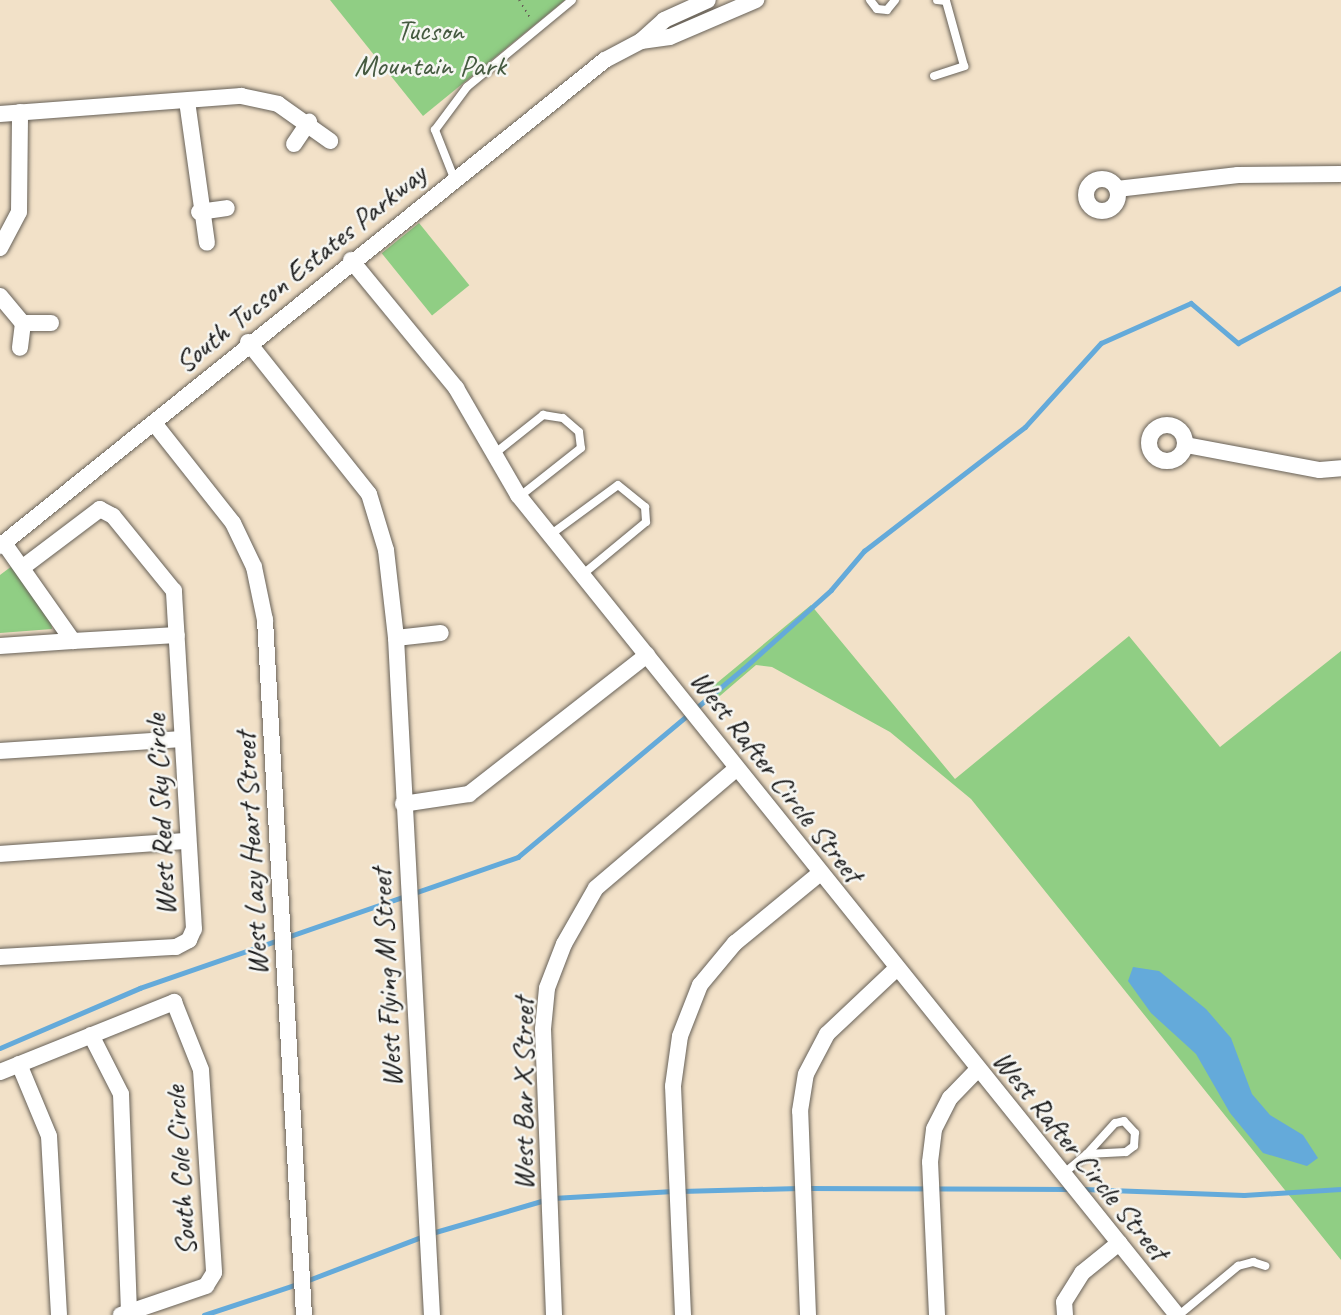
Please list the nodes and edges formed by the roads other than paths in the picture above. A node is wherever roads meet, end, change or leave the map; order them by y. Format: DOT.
graph roads {
  1 [pos="572,0"];
  2 [pos="708,0"];
  3 [pos="756,0"];
  4 [pos="870,0"];
  5 [pos="895,0"];
  6 [pos="937,0"];
  7 [pos="641,41"];
  8 [pos="934,76"];
  9 [pos="187,101"];
  10 [pos="20,112"];
  11 [pos="0,114"];
  12 [pos="309,122"];
  13 [pos="330,141"];
  14 [pos="294,144"];
  15 [pos="1341,174"];
  16 [pos="454,178"];
  17 [pos="1117,189"];
  18 [pos="227,208"];
  19 [pos="199,212"];
  20 [pos="207,243"];
  21 [pos="0,248"];
  22 [pos="351,260"];
  23 [pos="0,296"];
  24 [pos="22,323"];
  25 [pos="51,323"];
  26 [pos="248,342"];
  27 [pos="20,348"];
  28 [pos="154,423"];
  29 [pos="1186,445"];
  30 [pos="494,454"];
  31 [pos="1341,468"];
  32 [pos="519,497"];
  33 [pos="550,535"];
  34 [pos="2,545"];
  35 [pos="23,567"];
  36 [pos="582,575"];
  37 [pos="441,633"];
  38 [pos="177,636"];
  39 [pos="396,638"];
  40 [pos="73,641"];
  41 [pos="0,646"];
  42 [pos="647,655"];
  43 [pos="182,739"];
  44 [pos="0,751"];
  45 [pos="736,769"];
  46 [pos="403,804"];
  47 [pos="188,841"];
  48 [pos="0,854"];
  49 [pos="819,874"];
  50 [pos="0,957"];
  51 [pos="896,969"];
  52 [pos="91,1035"];
  53 [pos="19,1064"];
  54 [pos="977,1070"];
  55 [pos="0,1072"];
  56 [pos="1087,1154"];
  57 [pos="1062,1174"];
  58 [pos="1119,1243"];
  59 [pos="1265,1266"];
  60 [pos="125,1314"];
  61 [pos="59,1315"];
  62 [pos="304,1315"];
  63 [pos="432,1315"];
  64 [pos="555,1315"];
  65 [pos="683,1315"];
  66 [pos="808,1315"];
  67 [pos="937,1315"];
  68 [pos="1065,1315"];
  69 [pos="1178,1315"];
  1 -- 16 [label="lane"];
  2 -- 7 [label="street"];
  3 -- 7 [label="street"];
  4 -- 5 [label="lane"];
  6 -- 8 [label="lane"];
  7 -- 16 [label="street, South Tucson Estates Parkway"];
  9 -- 10 [label="street"];
  9 -- 12 [label="street"];
  9 -- 19 [label="street"];
  10 -- 11 [label="street"];
  10 -- 21 [label="street"];
  12 -- 13 [label="street"];
  12 -- 14 [label="street"];
  15 -- 17 [label="street"];
  16 -- 22 [label="street, South Tucson Estates Parkway"];
  18 -- 19 [label="street"];
  19 -- 20 [label="street"];
  22 -- 26 [label="street, South Tucson Estates Parkway"];
  22 -- 30 [label="street, West Rafter Circle Street"];
  23 -- 24 [label="street"];
  24 -- 25 [label="street"];
  24 -- 27 [label="street"];
  26 -- 28 [label="street, South Tucson Estates Parkway"];
  26 -- 39 [label="street, West Flying M Street"];
  28 -- 34 [label="street, South Tucson Estates Parkway"];
  28 -- 62 [label="street, West Lazy Heart Street"];
  29 -- 31 [label="street"];
  30 -- 32 [label="street, West Rafter Circle Street"];
  30 -- 32 [label="lane"];
  32 -- 33 [label="street, West Rafter Circle Street"];
  33 -- 36 [label="street, West Rafter Circle Street"];
  33 -- 36 [label="lane"];
  34 -- 35 [label="street"];
  35 -- 38 [label="street, West Red Sky Circle"];
  35 -- 40 [label="street"];
  36 -- 42 [label="street, West Rafter Circle Street"];
  37 -- 39 [label="street"];
  38 -- 40 [label="street"];
  38 -- 43 [label="street, West Red Sky Circle"];
  39 -- 46 [label="street, West Flying M Street"];
  40 -- 41 [label="street"];
  42 -- 45 [label="street, West Rafter Circle Street"];
  42 -- 46 [label="street"];
  43 -- 44 [label="street"];
  43 -- 47 [label="street, West Red Sky Circle"];
  45 -- 49 [label="street, West Rafter Circle Street"];
  45 -- 64 [label="street, West Bar X Street"];
  46 -- 63 [label="street, West Flying M Street"];
  47 -- 48 [label="street"];
  47 -- 50 [label="street, West Red Sky Circle"];
  49 -- 51 [label="street, West Rafter Circle Street"];
  49 -- 65 [label="street"];
  51 -- 54 [label="street, West Rafter Circle Street"];
  51 -- 66 [label="street"];
  52 -- 53 [label="street"];
  52 -- 60 [label="street"];
  52 -- 60 [label="street, South Cole Circle"];
  53 -- 55 [label="street"];
  53 -- 61 [label="street"];
  54 -- 57 [label="street, West Rafter Circle Street"];
  54 -- 67 [label="street"];
  56 -- 56 [label="lane"];
  56 -- 57 [label="lane"];
  57 -- 58 [label="street, West Rafter Circle Street"];
  58 -- 68 [label="street"];
  58 -- 69 [label="street, West Rafter Circle Street"];
  59 -- 69 [label="lane"];
}
